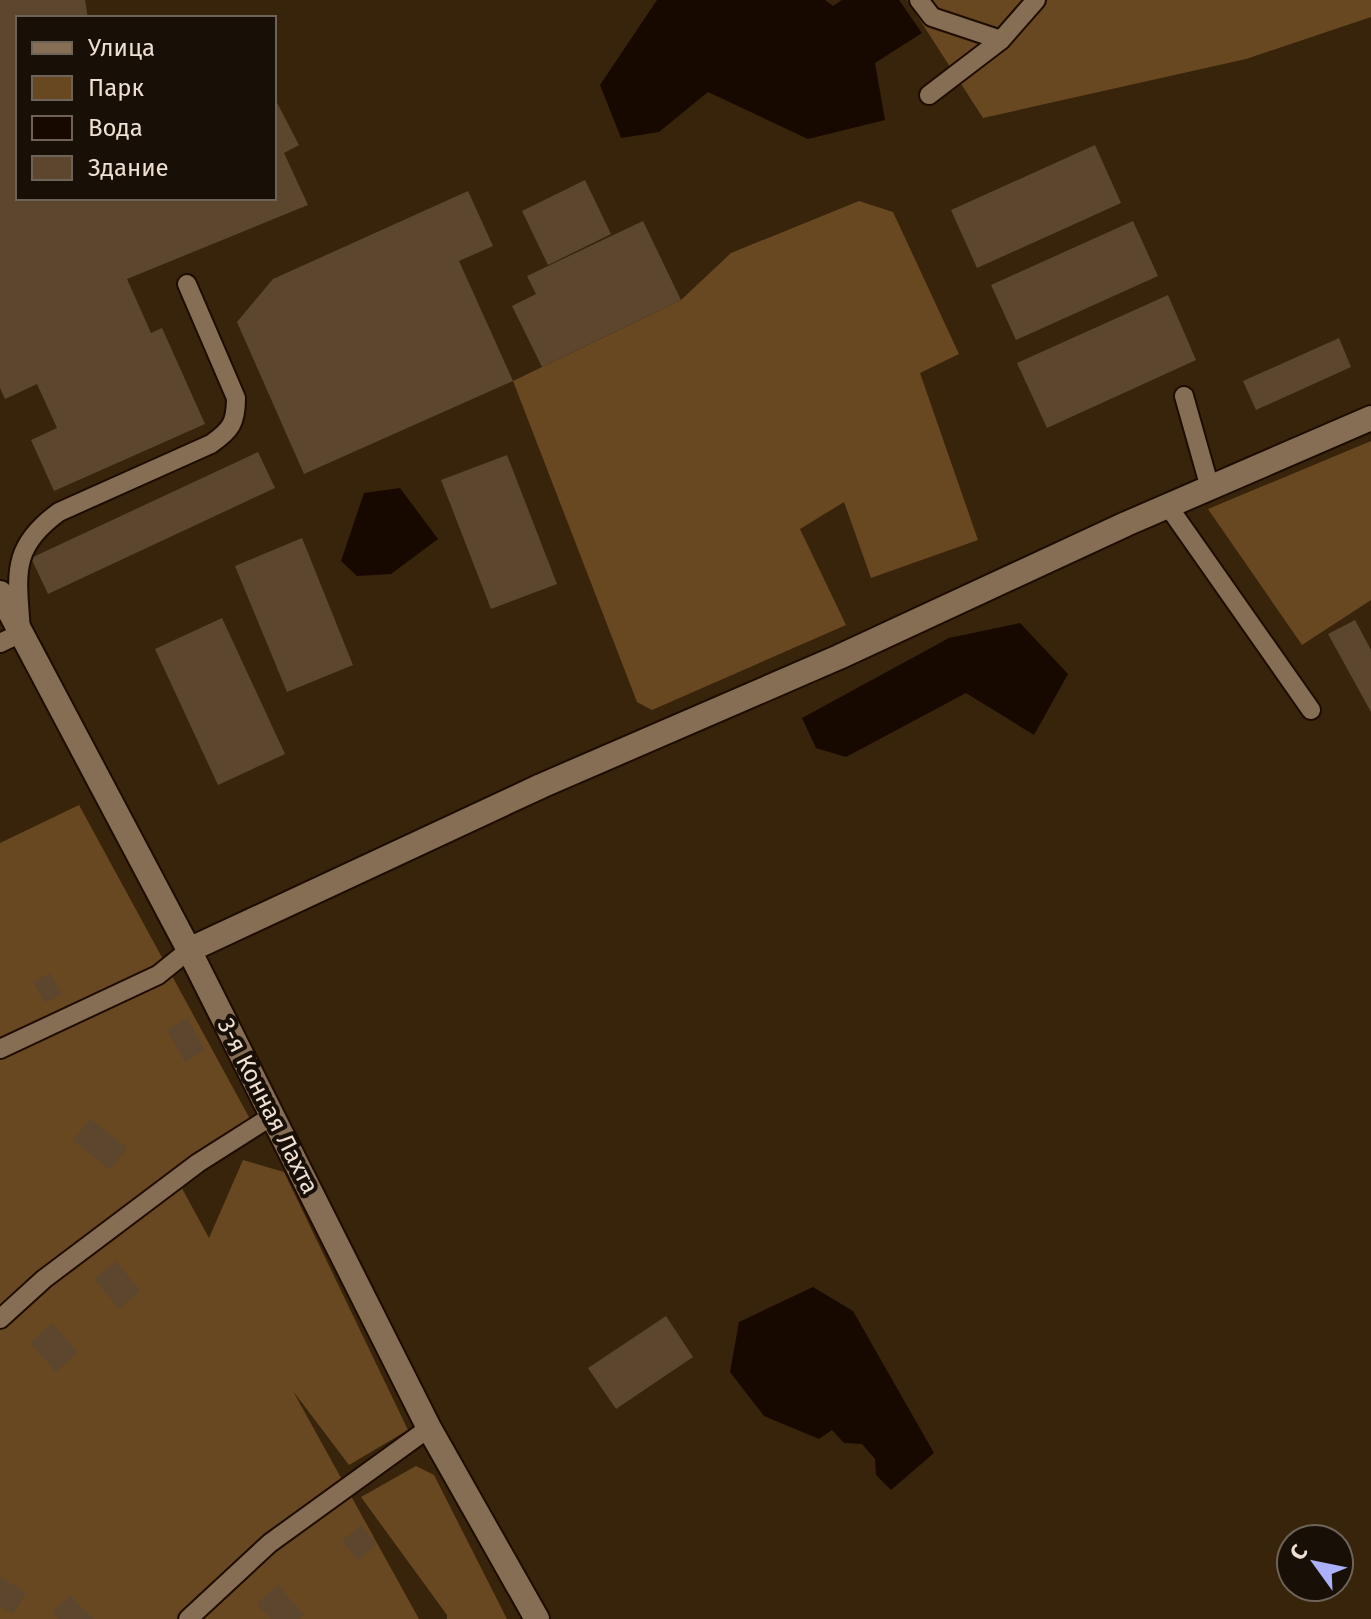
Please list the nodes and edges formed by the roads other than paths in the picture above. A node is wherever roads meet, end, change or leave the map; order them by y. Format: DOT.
graph roads {
  1 [pos="919,0"];
  2 [pos="1036,0"];
  3 [pos="1001,40"];
  4 [pos="929,95"];
  5 [pos="187,284"];
  6 [pos="1184,396"];
  7 [pos="1371,418"];
  8 [pos="1210,488"];
  9 [pos="1168,506"];
  10 [pos="0,593"];
  11 [pos="11,638"];
  12 [pos="1311,710"];
  13 [pos="189,950"];
  14 [pos="0,1049"];
  15 [pos="272,1116"];
  16 [pos="0,1319"];
  17 [pos="429,1428"];
  18 [pos="188,1619"];
  19 [pos="537,1619"];
  1 -- 3 [label="lane"];
  2 -- 3 [label="lane"];
  3 -- 4 [label="lane"];
  5 -- 11 [label="lane"];
  6 -- 8 [label="lane"];
  7 -- 8 [label="street"];
  8 -- 9 [label="street"];
  9 -- 12 [label="lane"];
  9 -- 13 [label="street"];
  10 -- 11 [label="street, 3-я Конная Лахта"];
  11 -- 13 [label="street, 3-я Конная Лахта"];
  13 -- 14 [label="lane"];
  13 -- 15 [label="street, 3-я Конная Лахта"];
  15 -- 16 [label="lane"];
  15 -- 17 [label="street, 3-я Конная Лахта"];
  17 -- 18 [label="lane"];
  17 -- 19 [label="street, 3-я Конная Лахта"];
}
